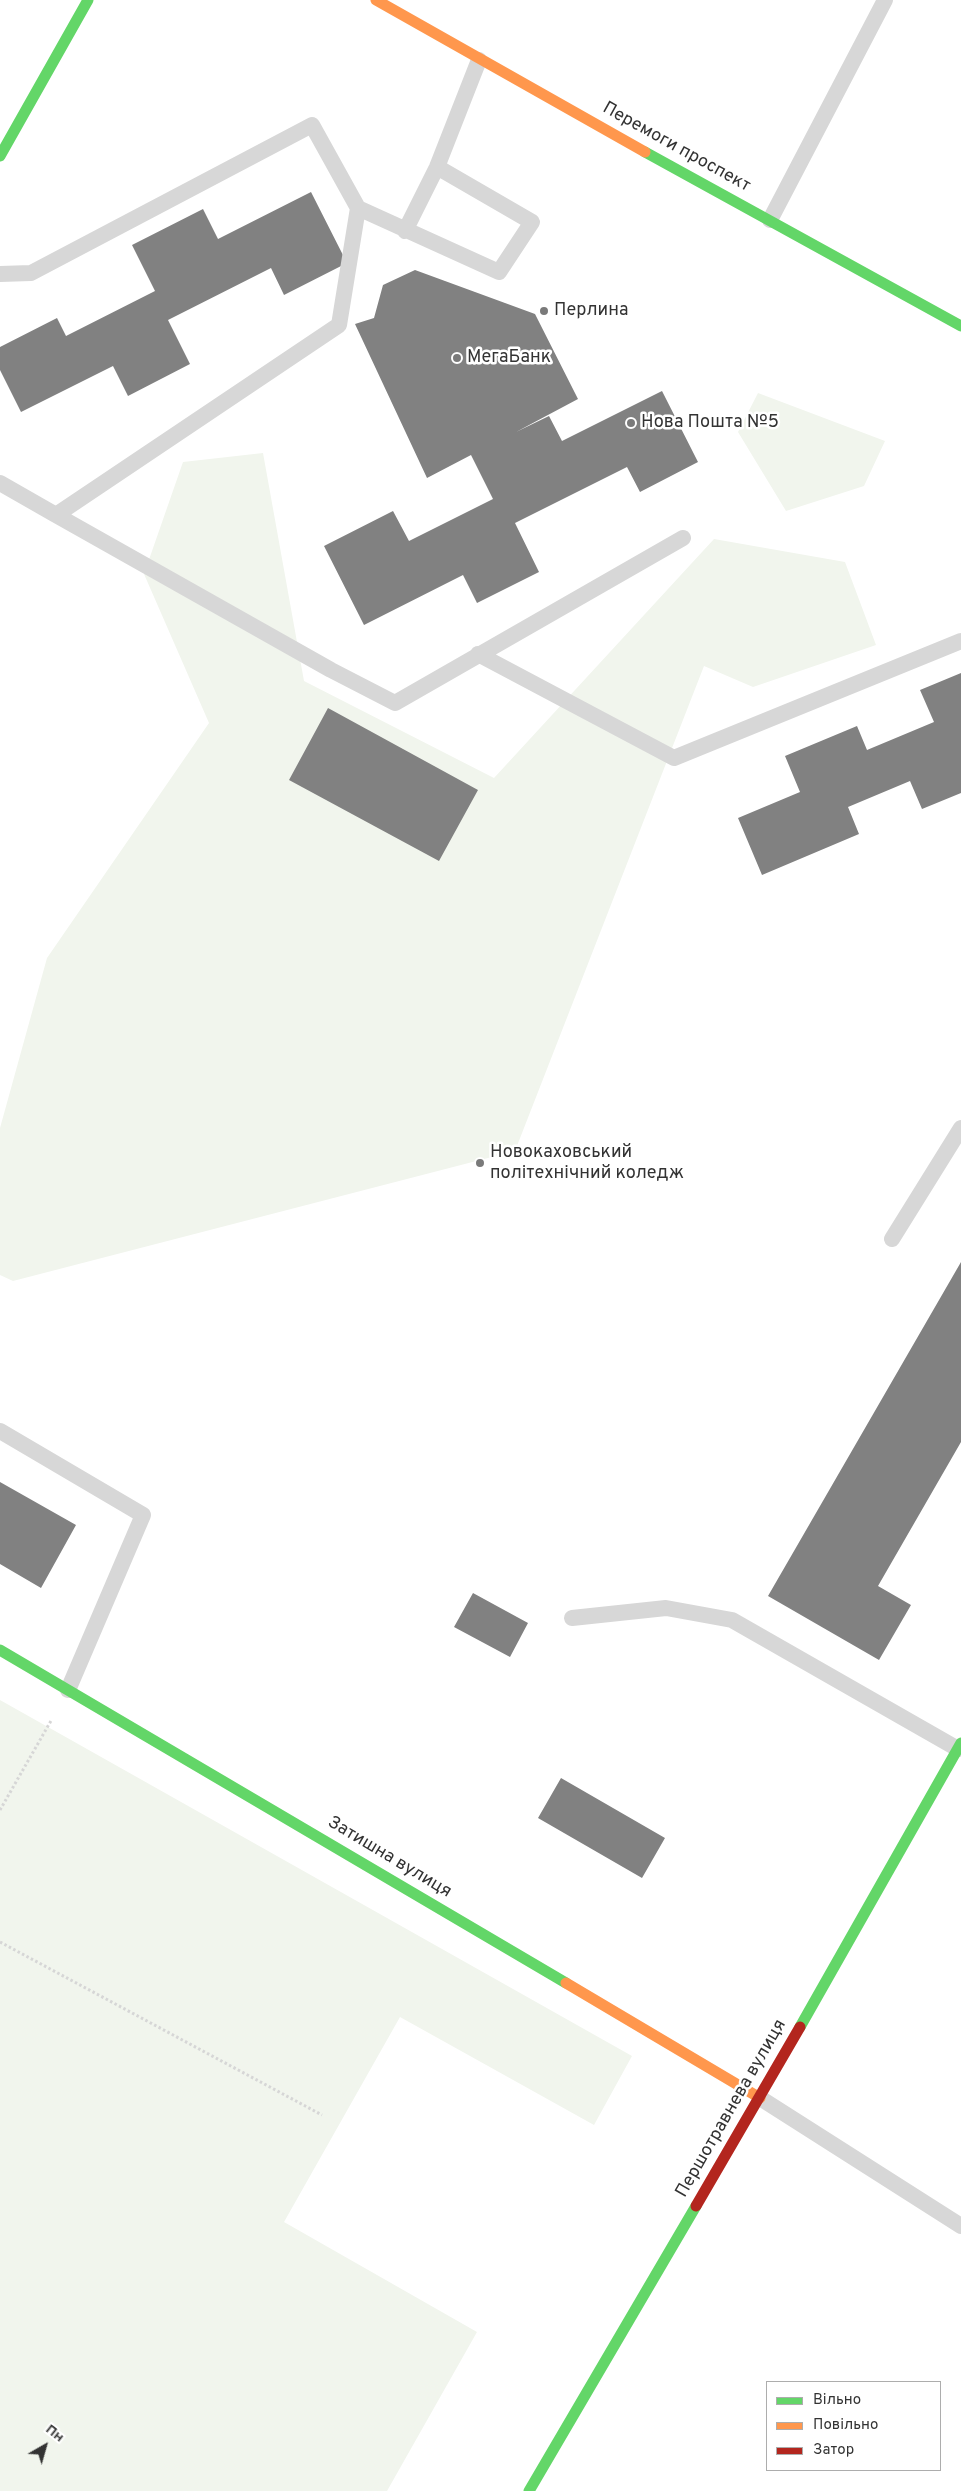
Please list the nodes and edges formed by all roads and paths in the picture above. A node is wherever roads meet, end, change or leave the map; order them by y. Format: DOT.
graph roads {
  1 [pos="88,0"];
  2 [pos="377,0"];
  3 [pos="885,0"];
  4 [pos="479,60"];
  5 [pos="0,156"];
  6 [pos="437,167"];
  7 [pos="358,208"];
  8 [pos="770,220"];
  9 [pos="405,231"];
  10 [pos="0,274"];
  11 [pos="961,326"];
  12 [pos="0,483"];
  13 [pos="56,515"];
  14 [pos="683,538"];
  15 [pos="961,641"];
  16 [pos="478,654"];
  17 [pos="961,1128"];
  18 [pos="892,1239"];
  19 [pos="0,1431"];
  20 [pos="572,1618"];
  21 [pos="0,1650"];
  22 [pos="68,1690"];
  23 [pos="959,1746"];
  24 [pos="0,1810"];
  25 [pos="0,1942"];
  26 [pos="760,2098"];
  27 [pos="322,2115"];
  28 [pos="961,2226"];
  29 [pos="529,2491"];
  1 -- 5 [label="street"];
  2 -- 4 [label="street, Перемоги проспект"];
  3 -- 8 [label="lane"];
  4 -- 6 [label="lane"];
  4 -- 8 [label="street, Перемоги проспект"];
  6 -- 9 [label="lane"];
  6 -- 9 [label="lane"];
  7 -- 9 [label="lane"];
  7 -- 10 [label="lane"];
  7 -- 13 [label="lane"];
  8 -- 11 [label="street, Перемоги проспект"];
  12 -- 13 [label="lane"];
  13 -- 16 [label="lane"];
  14 -- 16 [label="lane"];
  15 -- 16 [label="lane"];
  17 -- 18 [label="lane"];
  19 -- 22 [label="lane"];
  20 -- 23 [label="lane"];
  21 -- 22 [label="street, Затишна вулиця"];
  22 -- 24 [label="path"];
  22 -- 26 [label="street, Затишна вулиця"];
  23 -- 26 [label="street, Першотравнева вулиця"];
  25 -- 27 [label="path"];
  26 -- 28 [label="lane"];
  26 -- 29 [label="street, Першотравнева вулиця"];
}
